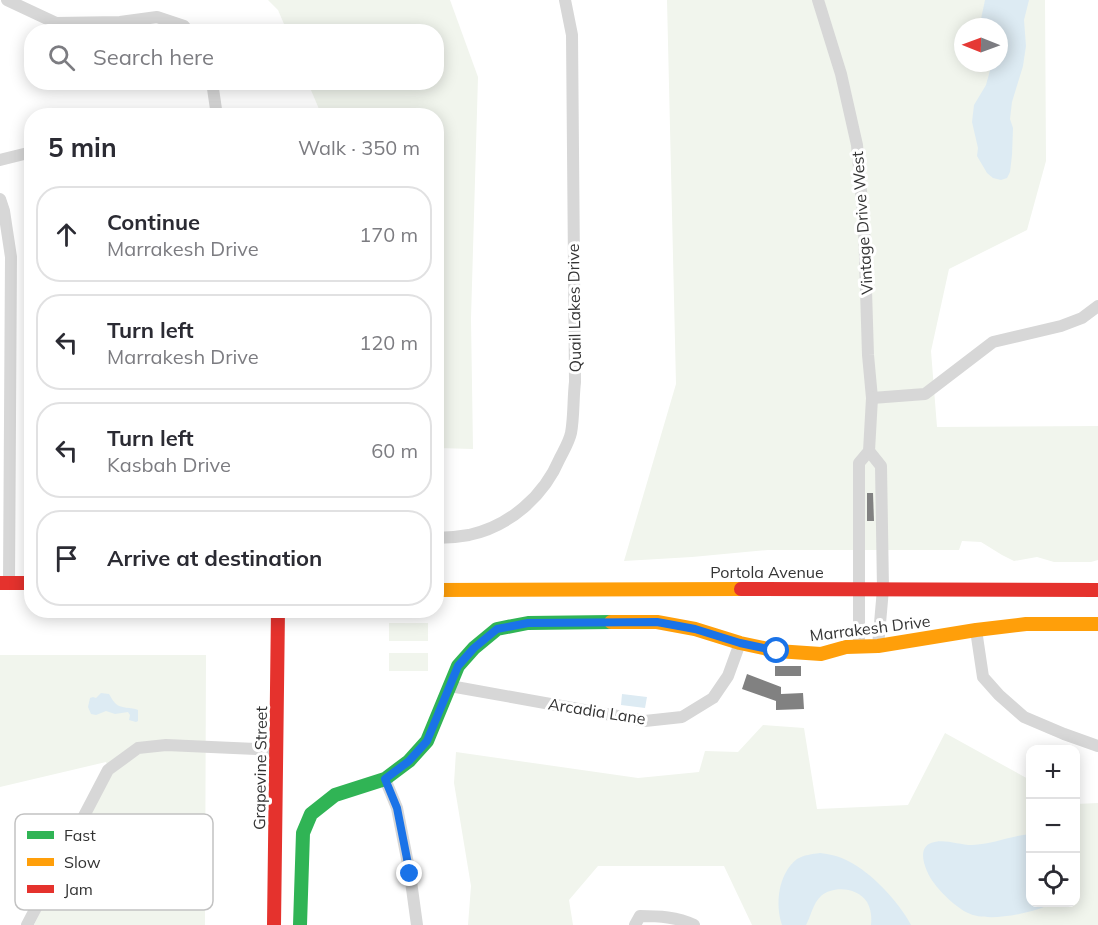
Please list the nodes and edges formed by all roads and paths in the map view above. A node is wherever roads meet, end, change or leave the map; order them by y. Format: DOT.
graph roads {
  1 [pos="7,0"];
  2 [pos="565,0"];
  3 [pos="818,0"];
  4 [pos="179,24"];
  5 [pos="213,90"];
  6 [pos="216,108"];
  7 [pos="24,154"];
  8 [pos="0,160"];
  9 [pos="0,199"];
  10 [pos="1098,306"];
  11 [pos="872,398"];
  12 [pos="869,451"];
  13 [pos="444,537"];
  14 [pos="4,583"];
  15 [pos="24,583"];
  16 [pos="860,588"];
  17 [pos="883,588"];
  18 [pos="444,590"];
  19 [pos="1098,590"];
  20 [pos="278,618"];
  21 [pos="1098,624"];
  22 [pos="976,630"];
  23 [pos="740,643"];
  24 [pos="859,646"];
  25 [pos="878,646"];
  26 [pos="450,686"];
  27 [pos="1098,746"];
  28 [pos="277,750"];
  29 [pos="385,779"];
  30 [pos="85,814"];
  31 [pos="35,910"];
  32 [pos="27,925"];
  33 [pos="274,925"];
  34 [pos="300,925"];
  35 [pos="417,925"];
  36 [pos="635,925"];
  37 [pos="694,925"];
  1 -- 4 [label="street"];
  2 -- 13 [label="street, Quail Lakes Drive"];
  3 -- 11 [label="street, Vintage Drive West"];
  5 -- 6 [label="street"];
  7 -- 8 [label="street"];
  9 -- 14 [label="street"];
  10 -- 11 [label="street"];
  11 -- 12 [label="street, Vintage Drive West"];
  12 -- 16 [label="street, Vintage Drive West"];
  12 -- 17 [label="street, Vintage Drive West"];
  14 -- 15 [label="street"];
  16 -- 17 [label="street, Portola Avenue"];
  16 -- 18 [label="street, Portola Avenue"];
  16 -- 24 [label="street, Vintage Drive West"];
  17 -- 19 [label="street, Portola Avenue"];
  17 -- 25 [label="street, Vintage Drive West"];
  20 -- 28 [label="street, Grapevine Street"];
  21 -- 22 [label="street, Marrakesh Drive"];
  22 -- 25 [label="street, Marrakesh Drive"];
  22 -- 27 [label="street"];
  23 -- 24 [label="street, Marrakesh Drive"];
  23 -- 26 [label="street, Marrakesh Drive"];
  23 -- 26 [label="street, Arcadia Lane"];
  24 -- 25 [label="street, Marrakesh Drive"];
  26 -- 29 [label="street, Marrakesh Drive"];
  28 -- 30 [label="street"];
  28 -- 33 [label="street, Grapevine Street"];
  29 -- 34 [label="street, Marrakesh Drive"];
  29 -- 35 [label="street"];
  31 -- 32 [label="street"];
  36 -- 37 [label="street"];
}
